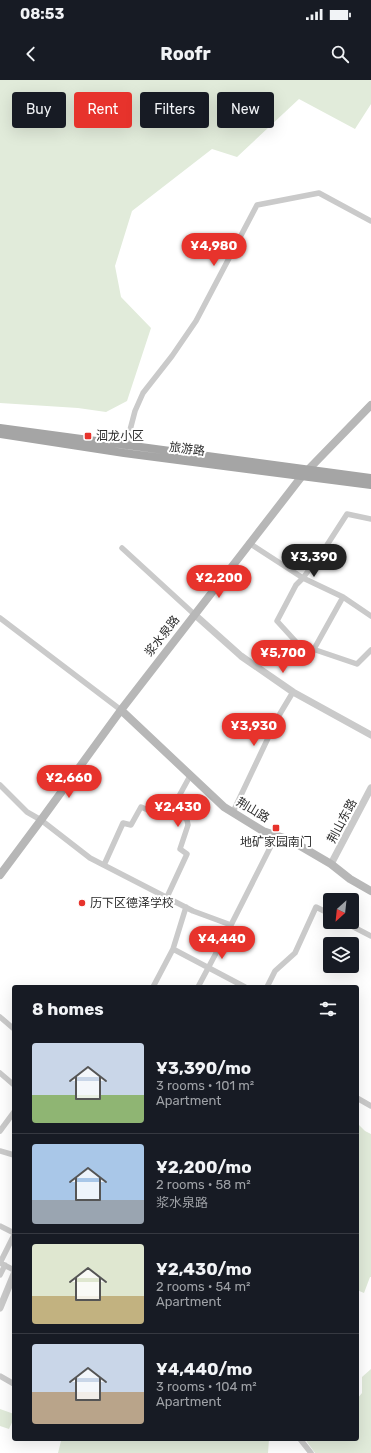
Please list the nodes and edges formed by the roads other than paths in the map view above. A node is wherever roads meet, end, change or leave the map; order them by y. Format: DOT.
graph roads {
  1 [pos="371,221"];
  2 [pos="371,405"];
  3 [pos="0,428"];
  4 [pos="0,434"];
  5 [pos="124,450"];
  6 [pos="305,474"];
  7 [pos="371,478"];
  8 [pos="371,485"];
  9 [pos="371,519"];
  10 [pos="249,543"];
  11 [pos="122,548"];
  12 [pos="303,578"];
  13 [pos="343,597"];
  14 [pos="194,614"];
  15 [pos="371,616"];
  16 [pos="0,618"];
  17 [pos="314,649"];
  18 [pos="371,650"];
  19 [pos="293,692"];
  20 [pos="121,710"];
  21 [pos="371,735"];
  22 [pos="190,776"];
  23 [pos="0,785"];
  24 [pos="371,788"];
  25 [pos="173,807"];
  26 [pos="233,812"];
  27 [pos="41,820"];
  28 [pos="276,836"];
  29 [pos="331,864"];
  30 [pos="104,865"];
  31 [pos="0,875"];
  32 [pos="371,890"];
  33 [pos="167,897"];
  34 [pos="186,907"];
  35 [pos="323,910"];
  36 [pos="231,925"];
  37 [pos="358,929"];
  38 [pos="371,936"];
  39 [pos="173,949"];
  40 [pos="208,967"];
  41 [pos="154,985"];
  42 [pos="199,985"];
  43 [pos="241,985"];
  44 [pos="268,985"];
  45 [pos="0,1017"];
  46 [pos="12,1027"];
  47 [pos="0,1073"];
  48 [pos="12,1083"];
  49 [pos="359,1099"];
  50 [pos="371,1106"];
  51 [pos="12,1114"];
  52 [pos="2,1124"];
  53 [pos="0,1131"];
  54 [pos="0,1151"];
  55 [pos="12,1154"];
  56 [pos="0,1226"];
  57 [pos="12,1233"];
  58 [pos="12,1239"];
  59 [pos="2,1264"];
  60 [pos="12,1269"];
  61 [pos="0,1275"];
  62 [pos="12,1278"];
  63 [pos="0,1308"];
  64 [pos="0,1376"];
  65 [pos="12,1383"];
  66 [pos="302,1441"];
  67 [pos="311,1453"];
  1 -- 5 [label="street"];
  2 -- 6 [label="main road, 浆水泉路"];
  3 -- 5 [label="main road, 旅游路"];
  4 -- 5 [label="main road, 旅游路"];
  5 -- 6 [label="main road, 旅游路"];
  6 -- 7 [label="main road, 旅游路"];
  6 -- 8 [label="main road, 旅游路"];
  6 -- 10 [label="main road, 浆水泉路"];
  9 -- 12 [label="street"];
  10 -- 12 [label="street"];
  10 -- 14 [label="main road, 浆水泉路"];
  11 -- 14 [label="street"];
  12 -- 13 [label="street"];
  12 -- 17 [label="street"];
  13 -- 15 [label="street"];
  13 -- 17 [label="street"];
  14 -- 19 [label="street"];
  14 -- 20 [label="main road, 浆水泉路"];
  16 -- 20 [label="street"];
  17 -- 18 [label="street"];
  19 -- 21 [label="street"];
  19 -- 26 [label="street"];
  20 -- 22 [label="main road, 荆山路"];
  20 -- 27 [label="main road, 浆水泉路"];
  22 -- 25 [label="street"];
  22 -- 26 [label="main road, 荆山路"];
  23 -- 27 [label="street"];
  24 -- 29 [label="street, 荆山东路"];
  25 -- 30 [label="street"];
  25 -- 33 [label="street"];
  26 -- 28 [label="main road, 荆山路"];
  27 -- 30 [label="street"];
  27 -- 31 [label="main road, 浆水泉路"];
  28 -- 29 [label="main road, 荆山路"];
  28 -- 36 [label="street"];
  29 -- 32 [label="main road, 荆山路"];
  30 -- 33 [label="street"];
  33 -- 34 [label="street"];
  34 -- 36 [label="street"];
  34 -- 39 [label="street"];
  35 -- 44 [label="street"];
  36 -- 40 [label="street"];
  37 -- 38 [label="street"];
  39 -- 40 [label="street"];
  39 -- 41 [label="street"];
  40 -- 42 [label="street"];
  40 -- 43 [label="street"];
  45 -- 46 [label="street"];
  47 -- 48 [label="street"];
  49 -- 50 [label="street"];
  51 -- 52 [label="street"];
  52 -- 53 [label="street"];
  54 -- 55 [label="street"];
  56 -- 57 [label="street"];
  58 -- 59 [label="street"];
  59 -- 60 [label="street"];
  59 -- 61 [label="street"];
  62 -- 63 [label="street"];
  64 -- 65 [label="street"];
  66 -- 67 [label="street"];
}
